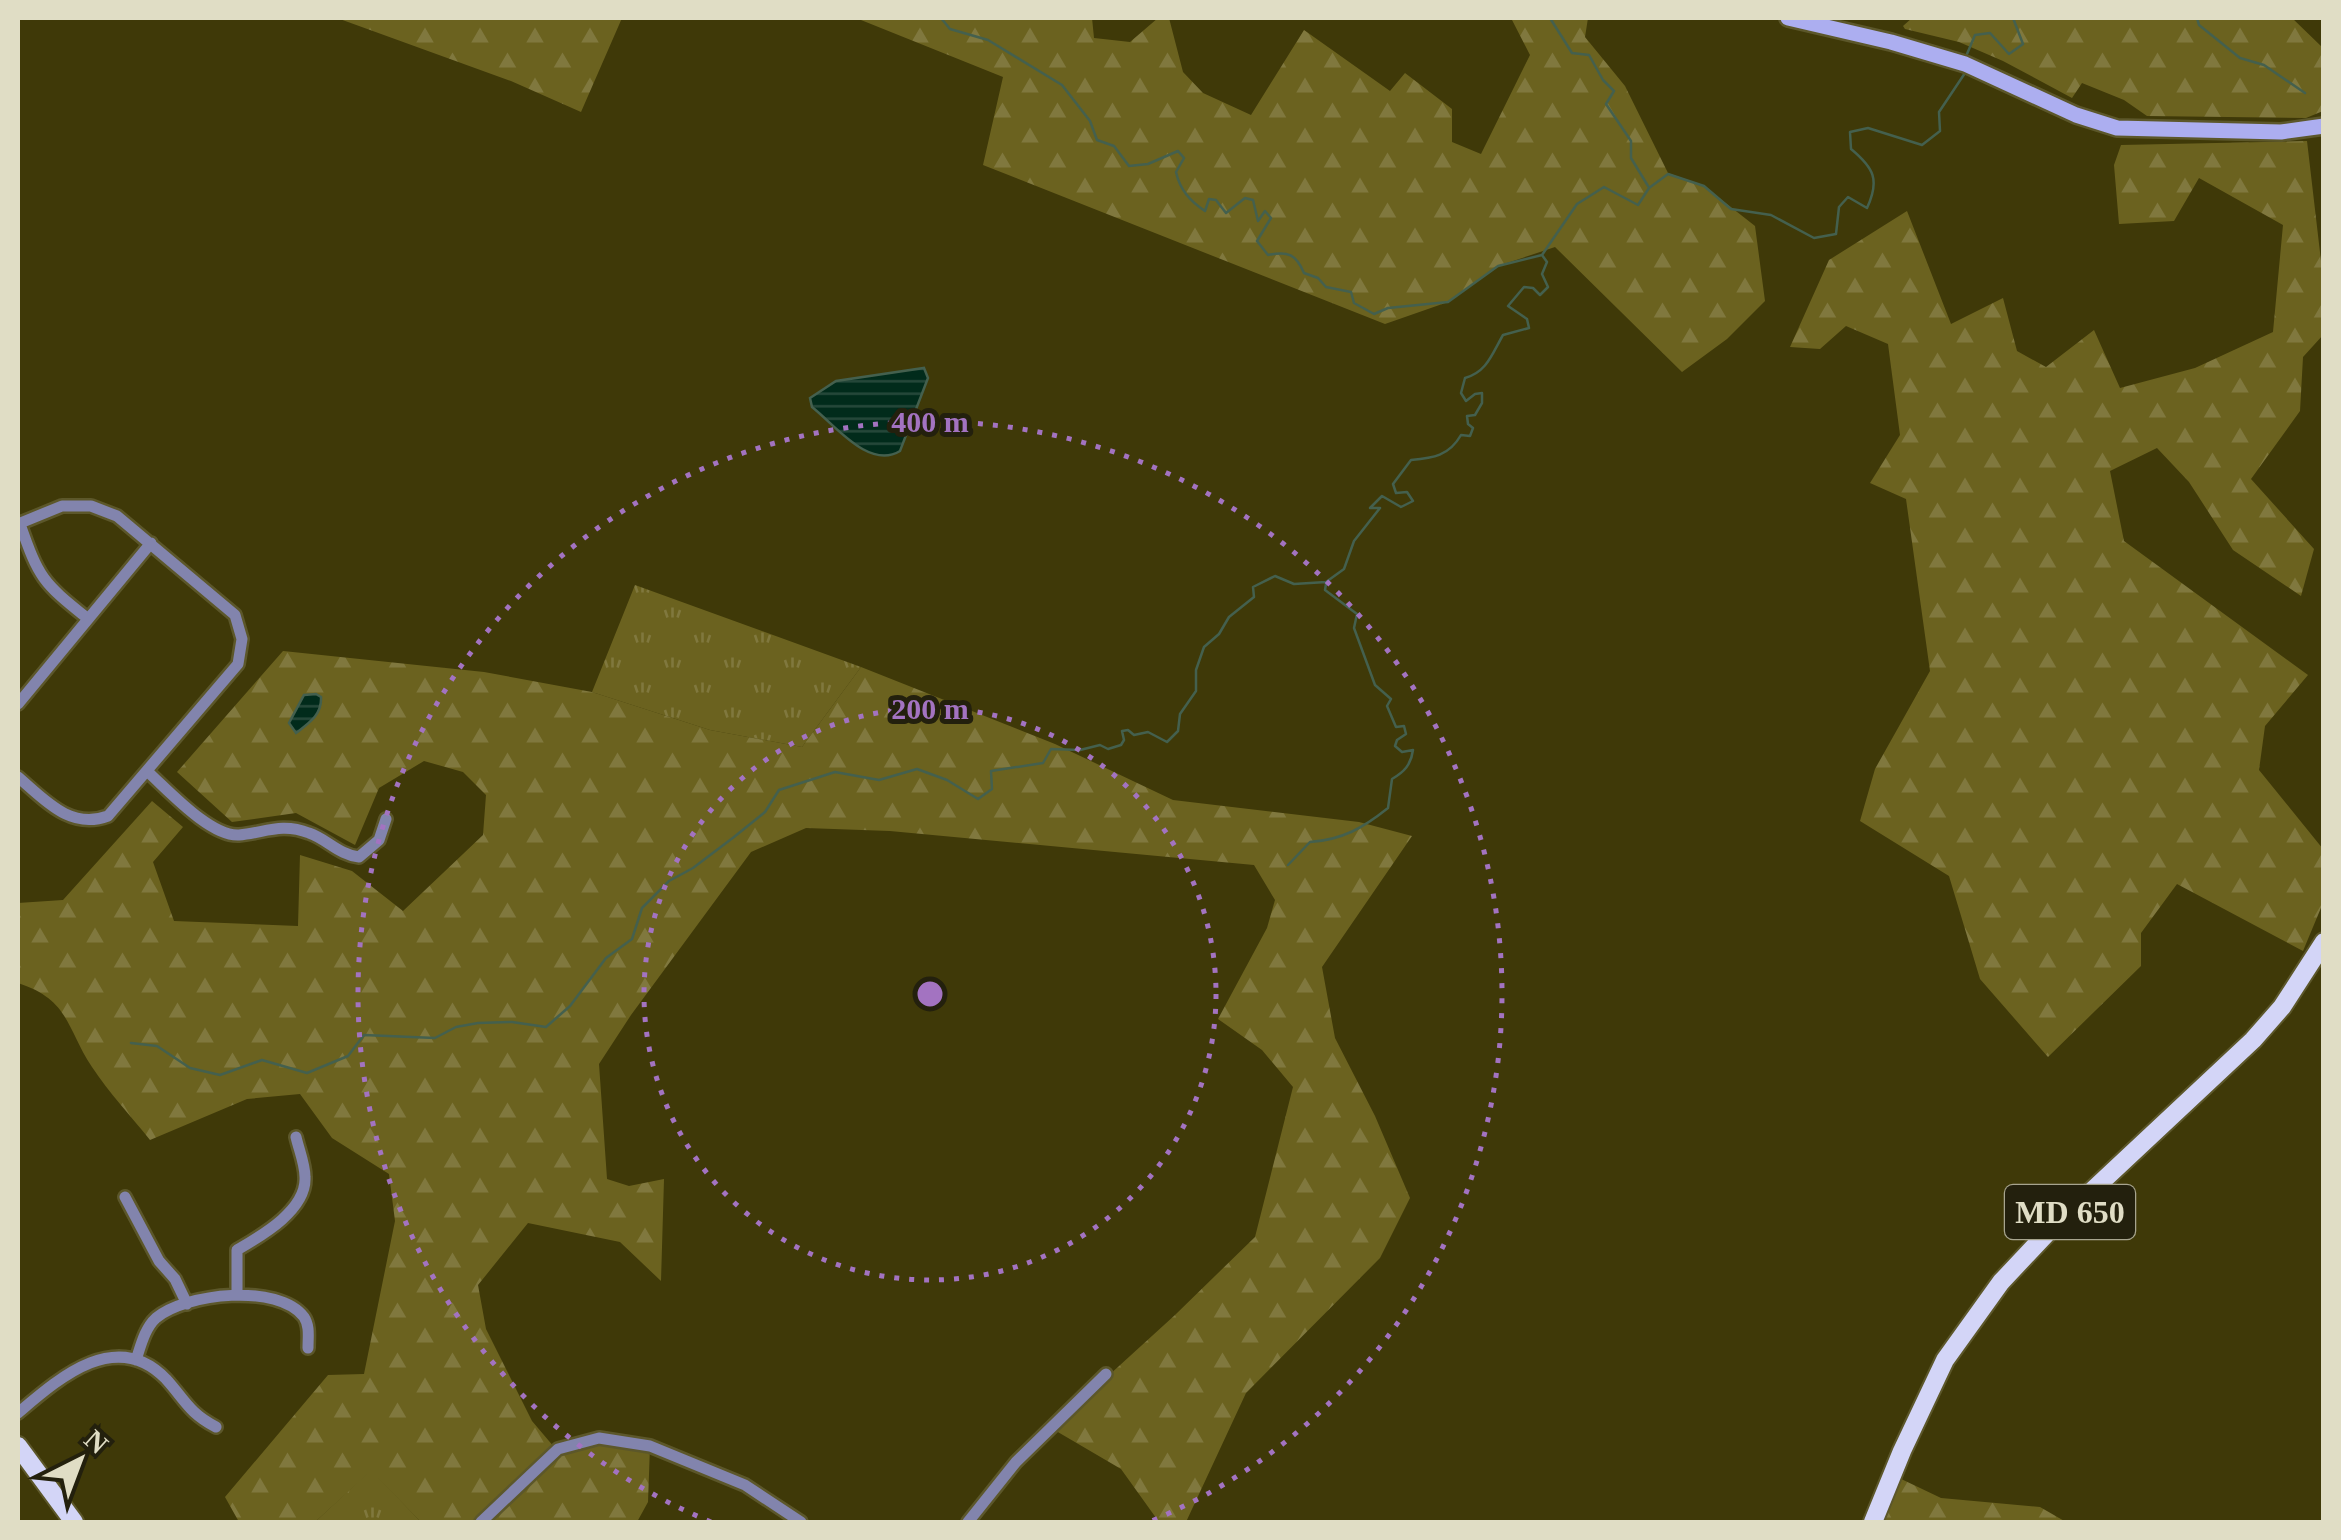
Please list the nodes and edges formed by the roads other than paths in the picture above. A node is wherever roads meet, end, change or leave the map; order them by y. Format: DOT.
graph roads {
  1 [pos="1788,18"];
  2 [pos="2324,126"];
  3 [pos="19,524"];
  4 [pos="151,543"];
  5 [pos="87,618"];
  6 [pos="18,704"];
  7 [pos="149,773"];
  8 [pos="18,777"];
  9 [pos="386,819"];
  10 [pos="2321,952"];
  11 [pos="296,1138"];
  12 [pos="124,1197"];
  13 [pos="237,1295"];
  14 [pos="187,1304"];
  15 [pos="308,1348"];
  16 [pos="136,1360"];
  17 [pos="1106,1374"];
  18 [pos="18,1413"];
  19 [pos="216,1427"];
  20 [pos="18,1446"];
  21 [pos="74,1522"];
  22 [pos="482,1522"];
  23 [pos="801,1522"];
  24 [pos="968,1522"];
  25 [pos="1873,1522"];
  1 -- 2 [label="street"];
  3 -- 4 [label="street"];
  3 -- 5 [label="street"];
  4 -- 5 [label="street"];
  4 -- 7 [label="street"];
  5 -- 6 [label="street"];
  7 -- 8 [label="street"];
  7 -- 9 [label="street"];
  10 -- 25 [label="main road, MD 650"];
  11 -- 13 [label="street"];
  12 -- 14 [label="street"];
  13 -- 14 [label="street"];
  13 -- 15 [label="street"];
  14 -- 16 [label="street"];
  16 -- 18 [label="street"];
  16 -- 19 [label="street"];
  17 -- 24 [label="street"];
  20 -- 21 [label="main road"];
  22 -- 23 [label="street"];
}
